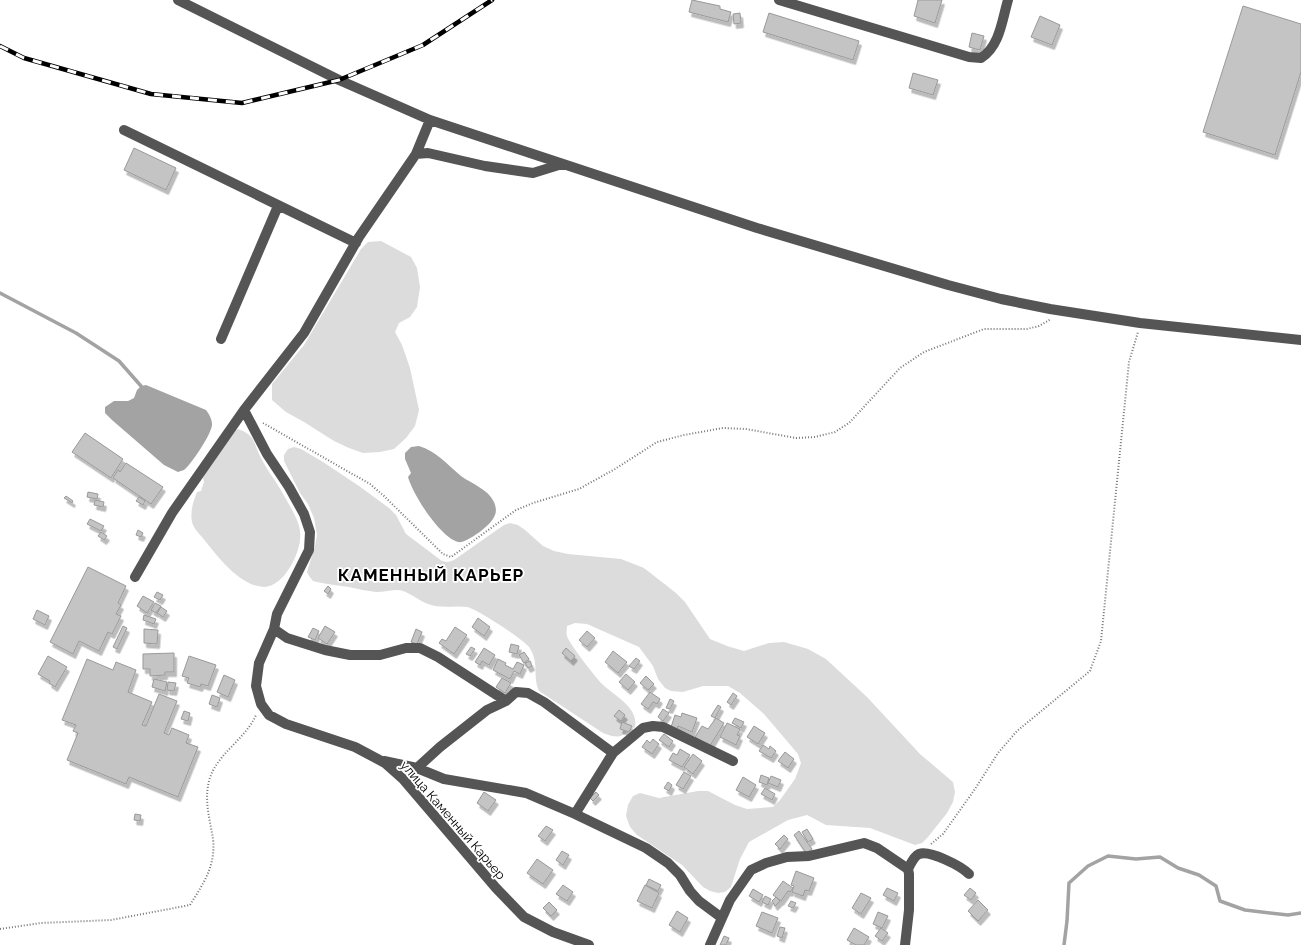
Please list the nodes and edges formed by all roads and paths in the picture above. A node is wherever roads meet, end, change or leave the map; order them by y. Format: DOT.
graph roads {
  1 [pos="178,0"];
  2 [pos="778,0"];
  3 [pos="1008,0"];
  4 [pos="430,120"];
  5 [pos="124,130"];
  6 [pos="416,154"];
  7 [pos="562,164"];
  8 [pos="278,206"];
  9 [pos="356,243"];
  10 [pos="1061,311"];
  11 [pos="1140,323"];
  12 [pos="221,339"];
  13 [pos="1301,340"];
  14 [pos="245,412"];
  15 [pos="135,577"];
  16 [pos="274,629"];
  17 [pos="506,701"];
  18 [pos="261,704"];
  19 [pos="613,753"];
  20 [pos="380,761"];
  21 [pos="732,761"];
  22 [pos="418,768"];
  23 [pos="575,814"];
  24 [pos="920,854"];
  25 [pos="908,869"];
  26 [pos="968,874"];
  27 [pos="722,918"];
  28 [pos="0,929"];
  29 [pos="589,945"];
  30 [pos="710,945"];
  31 [pos="905,945"];
  1 -- 4 [label="street"];
  2 -- 3 [label="street"];
  4 -- 6 [label="street"];
  4 -- 7 [label="street"];
  5 -- 8 [label="street"];
  6 -- 7 [label="street"];
  6 -- 9 [label="street"];
  7 -- 10 [label="street"];
  8 -- 9 [label="street"];
  8 -- 12 [label="street"];
  9 -- 14 [label="street"];
  10 -- 11 [label="street"];
  10 -- 14 [label="path"];
  11 -- 13 [label="street"];
  11 -- 24 [label="path"];
  14 -- 15 [label="street"];
  14 -- 16 [label="street"];
  16 -- 17 [label="street"];
  16 -- 18 [label="street"];
  17 -- 19 [label="street"];
  17 -- 22 [label="street"];
  18 -- 20 [label="street, улица Каменный Карьер"];
  18 -- 28 [label="path"];
  19 -- 21 [label="street"];
  19 -- 23 [label="street"];
  20 -- 22 [label="street"];
  20 -- 29 [label="street, улица Каменный Карьер"];
  22 -- 23 [label="street"];
  23 -- 27 [label="street"];
  24 -- 25 [label="street"];
  24 -- 26 [label="street"];
  25 -- 27 [label="street"];
  25 -- 31 [label="street"];
  27 -- 30 [label="street"];
}
